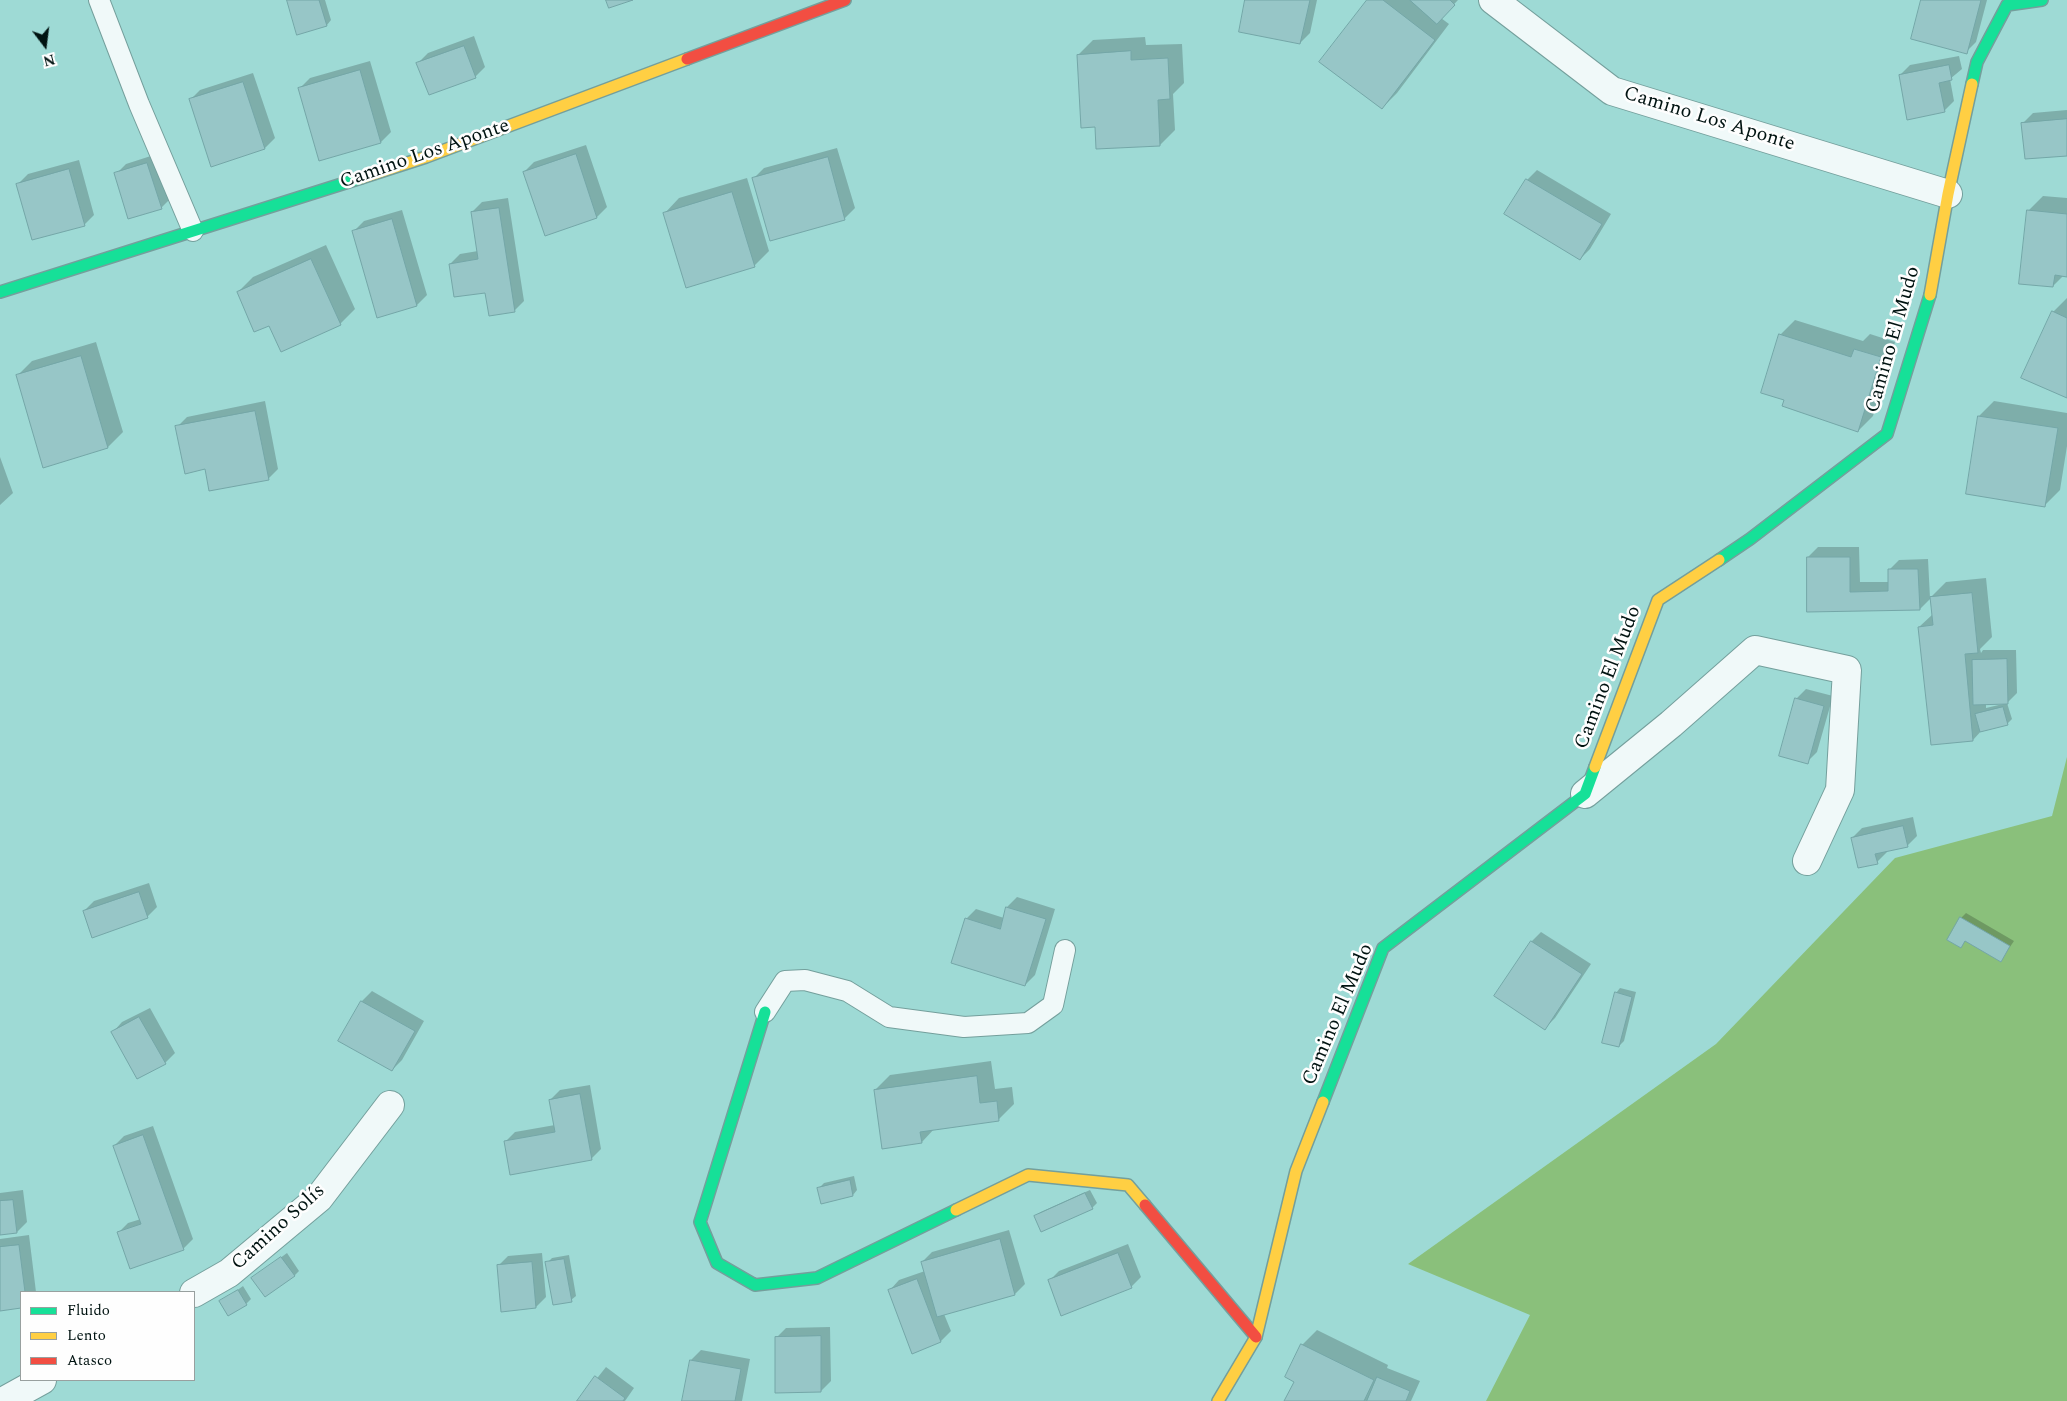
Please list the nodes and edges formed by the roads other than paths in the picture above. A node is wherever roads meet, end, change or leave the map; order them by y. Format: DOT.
graph roads {
  1 [pos="99,0"];
  2 [pos="845,0"];
  3 [pos="1493,0"];
  4 [pos="2042,0"];
  5 [pos="2007,2"];
  6 [pos="1948,194"];
  7 [pos="193,231"];
  8 [pos="0,292"];
  9 [pos="1585,794"];
  10 [pos="1807,861"];
  11 [pos="1065,950"];
  12 [pos="765,1012"];
  13 [pos="390,1104"];
  14 [pos="195,1292"];
  15 [pos="1256,1337"];
  16 [pos="40,1381"];
  17 [pos="4,1401"];
  18 [pos="1218,1401"];
  1 -- 7 [label="lane"];
  2 -- 7 [label="street, Camino Los Aponte"];
  3 -- 6 [label="street, Camino Los Aponte"];
  4 -- 5 [label="street, Camino El Mudo"];
  5 -- 6 [label="street, Camino El Mudo"];
  6 -- 9 [label="street, Camino El Mudo"];
  7 -- 8 [label="street, Camino Los Aponte"];
  9 -- 10 [label="street"];
  9 -- 15 [label="street, Camino El Mudo"];
  11 -- 12 [label="lane"];
  12 -- 15 [label="street"];
  13 -- 14 [label="street, Camino Solís"];
  15 -- 18 [label="street, Camino El Mudo"];
  16 -- 17 [label="street"];
}
